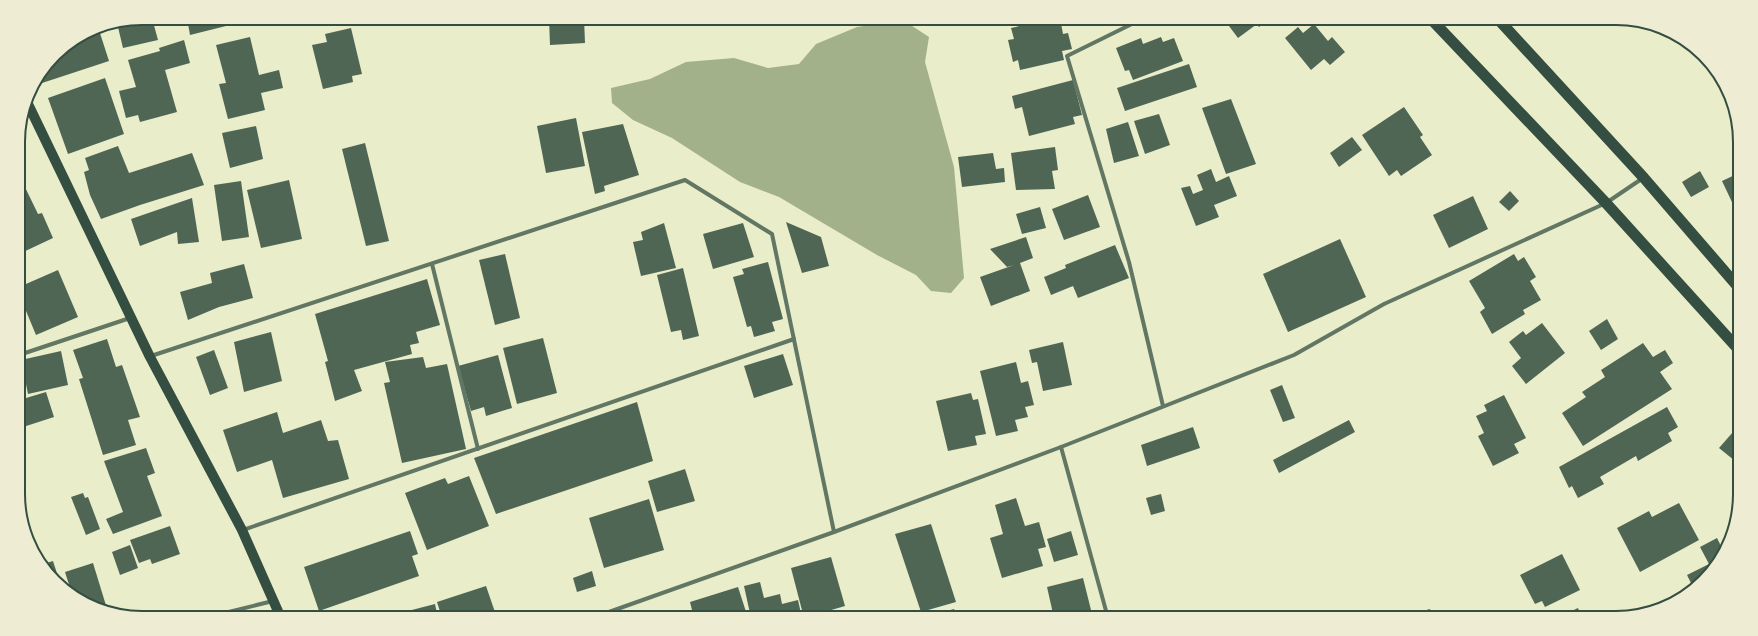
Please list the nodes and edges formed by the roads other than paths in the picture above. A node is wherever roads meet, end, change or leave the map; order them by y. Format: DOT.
graph roads {
  1 [pos="1130,25"];
  2 [pos="1437,25"];
  3 [pos="1503,25"];
  4 [pos="30,109"];
  5 [pos="1644,178"];
  6 [pos="1606,203"];
  7 [pos="432,264"];
  8 [pos="1733,281"];
  9 [pos="130,318"];
  10 [pos="794,339"];
  11 [pos="1733,343"];
  12 [pos="25,353"];
  13 [pos="150,357"];
  14 [pos="1163,406"];
  15 [pos="1061,447"];
  16 [pos="478,449"];
  17 [pos="242,530"];
  18 [pos="834,532"];
  19 [pos="273,601"];
  20 [pos="232,611"];
  21 [pos="278,611"];
  22 [pos="612,611"];
  23 [pos="1106,611"];
  1 -- 14 [label="street"];
  2 -- 6 [label="highway"];
  3 -- 5 [label="highway"];
  4 -- 9 [label="main road"];
  5 -- 6 [label="street"];
  5 -- 8 [label="highway"];
  6 -- 11 [label="highway"];
  6 -- 14 [label="street"];
  7 -- 10 [label="street"];
  7 -- 13 [label="street"];
  7 -- 16 [label="street"];
  9 -- 12 [label="street"];
  9 -- 13 [label="main road"];
  10 -- 16 [label="street"];
  10 -- 18 [label="street"];
  13 -- 17 [label="main road"];
  14 -- 15 [label="street"];
  15 -- 18 [label="street"];
  15 -- 23 [label="street"];
  16 -- 17 [label="street"];
  17 -- 19 [label="main road"];
  18 -- 22 [label="street"];
  19 -- 20 [label="street"];
  19 -- 21 [label="main road"];
}
